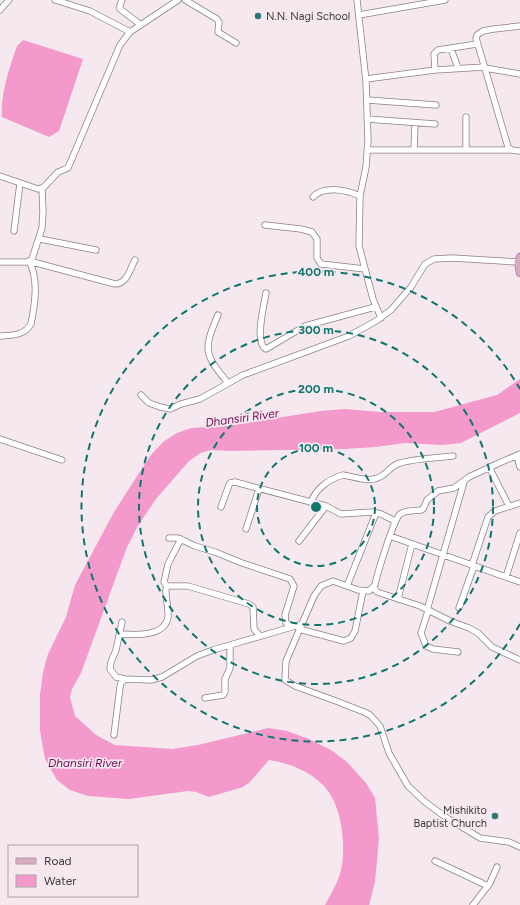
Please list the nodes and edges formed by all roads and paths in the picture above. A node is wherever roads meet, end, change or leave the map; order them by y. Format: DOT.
graph roads {
  1 [pos="9,0"];
  2 [pos="55,0"];
  3 [pos="122,0"];
  4 [pos="178,0"];
  5 [pos="185,0"];
  6 [pos="357,0"];
  7 [pos="445,0"];
  8 [pos="0,10"];
  9 [pos="359,15"];
  10 [pos="141,25"];
  11 [pos="520,26"];
  12 [pos="130,32"];
  13 [pos="236,43"];
  14 [pos="477,44"];
  15 [pos="451,48"];
  16 [pos="485,67"];
  17 [pos="458,68"];
  18 [pos="435,70"];
  19 [pos="520,74"];
  20 [pos="366,79"];
  21 [pos="367,100"];
  22 [pos="436,105"];
  23 [pos="466,117"];
  24 [pos="367,119"];
  25 [pos="415,123"];
  26 [pos="435,124"];
  27 [pos="368,150"];
  28 [pos="414,150"];
  29 [pos="466,150"];
  30 [pos="512,150"];
  31 [pos="520,151"];
  32 [pos="0,176"];
  33 [pos="20,183"];
  34 [pos="42,188"];
  35 [pos="360,196"];
  36 [pos="313,197"];
  37 [pos="265,225"];
  38 [pos="14,231"];
  39 [pos="40,239"];
  40 [pos="96,250"];
  41 [pos="519,259"];
  42 [pos="135,260"];
  43 [pos="0,261"];
  44 [pos="29,262"];
  45 [pos="365,269"];
  46 [pos="520,273"];
  47 [pos="266,294"];
  48 [pos="376,306"];
  49 [pos="218,316"];
  50 [pos="380,318"];
  51 [pos="0,336"];
  52 [pos="228,383"];
  53 [pos="141,395"];
  54 [pos="0,439"];
  55 [pos="518,455"];
  56 [pos="453,456"];
  57 [pos="62,460"];
  58 [pos="489,467"];
  59 [pos="520,467"];
  60 [pos="464,482"];
  61 [pos="260,489"];
  62 [pos="311,503"];
  63 [pos="520,503"];
  64 [pos="326,506"];
  65 [pos="509,506"];
  66 [pos="221,507"];
  67 [pos="376,513"];
  68 [pos="395,520"];
  69 [pos="246,529"];
  70 [pos="520,534"];
  71 [pos="390,536"];
  72 [pos="168,538"];
  73 [pos="181,539"];
  74 [pos="299,541"];
  75 [pos="412,544"];
  76 [pos="443,555"];
  77 [pos="473,565"];
  78 [pos="506,577"];
  79 [pos="520,582"];
  80 [pos="167,586"];
  81 [pos="347,586"];
  82 [pos="374,588"];
  83 [pos="363,591"];
  84 [pos="398,598"];
  85 [pos="459,608"];
  86 [pos="428,610"];
  87 [pos="122,622"];
  88 [pos="292,626"];
  89 [pos="300,627"];
  90 [pos="120,634"];
  91 [pos="260,636"];
  92 [pos="230,646"];
  93 [pos="458,652"];
  94 [pos="520,660"];
  95 [pos="125,679"];
  96 [pos="205,698"];
  97 [pos="114,735"];
  98 [pos="520,847"];
  99 [pos="435,861"];
  100 [pos="497,867"];
  101 [pos="488,886"];
  102 [pos="473,905"];
  1 -- 8 [label="street"];
  2 -- 12 [label="street"];
  3 -- 10 [label="street"];
  4 -- 10 [label="street"];
  5 -- 13 [label="street"];
  6 -- 9 [label="street"];
  7 -- 9 [label="street"];
  9 -- 20 [label="street"];
  10 -- 12 [label="street"];
  11 -- 14 [label="street"];
  12 -- 34 [label="street"];
  14 -- 15 [label="street"];
  14 -- 16 [label="street"];
  15 -- 17 [label="street"];
  15 -- 18 [label="street"];
  16 -- 17 [label="street"];
  16 -- 19 [label="street"];
  16 -- 30 [label="street"];
  17 -- 18 [label="street"];
  18 -- 20 [label="street"];
  20 -- 21 [label="street"];
  21 -- 22 [label="street"];
  21 -- 24 [label="street"];
  23 -- 29 [label="street"];
  24 -- 25 [label="street"];
  24 -- 27 [label="street"];
  25 -- 26 [label="street"];
  25 -- 28 [label="street"];
  27 -- 28 [label="street"];
  27 -- 35 [label="street"];
  28 -- 29 [label="street"];
  29 -- 30 [label="street"];
  30 -- 31 [label="street"];
  32 -- 33 [label="street"];
  33 -- 34 [label="street"];
  33 -- 38 [label="street"];
  34 -- 39 [label="street"];
  35 -- 36 [label="street"];
  35 -- 45 [label="street"];
  37 -- 45 [label="street"];
  39 -- 40 [label="street"];
  39 -- 44 [label="street"];
  41 -- 46 [label="main road"];
  41 -- 50 [label="street"];
  42 -- 44 [label="street"];
  43 -- 44 [label="street"];
  44 -- 51 [label="street"];
  45 -- 48 [label="street"];
  47 -- 48 [label="street"];
  48 -- 50 [label="street"];
  49 -- 52 [label="street"];
  50 -- 52 [label="street"];
  52 -- 53 [label="street"];
  54 -- 57 [label="street"];
  55 -- 58 [label="street"];
  55 -- 59 [label="street"];
  56 -- 62 [label="street"];
  58 -- 60 [label="street"];
  58 -- 65 [label="street"];
  60 -- 68 [label="street"];
  60 -- 76 [label="street"];
  61 -- 62 [label="street"];
  61 -- 66 [label="street"];
  61 -- 69 [label="street"];
  62 -- 64 [label="street"];
  63 -- 65 [label="street"];
  64 -- 67 [label="street"];
  64 -- 74 [label="street"];
  65 -- 77 [label="street"];
  67 -- 68 [label="street"];
  67 -- 81 [label="street"];
  68 -- 71 [label="street"];
  70 -- 78 [label="street"];
  71 -- 75 [label="street"];
  71 -- 82 [label="street"];
  72 -- 73 [label="street"];
  73 -- 80 [label="street"];
  73 -- 88 [label="street"];
  75 -- 76 [label="street"];
  75 -- 84 [label="street"];
  76 -- 77 [label="street"];
  76 -- 86 [label="street"];
  77 -- 78 [label="street"];
  77 -- 85 [label="street"];
  78 -- 79 [label="street"];
  80 -- 90 [label="street"];
  80 -- 91 [label="street"];
  81 -- 83 [label="street"];
  81 -- 89 [label="street"];
  82 -- 83 [label="street"];
  82 -- 84 [label="street"];
  83 -- 89 [label="street"];
  84 -- 86 [label="street"];
  86 -- 93 [label="street"];
  86 -- 94 [label="street"];
  87 -- 90 [label="street"];
  88 -- 89 [label="street"];
  88 -- 91 [label="street"];
  89 -- 98 [label="street"];
  90 -- 95 [label="street"];
  91 -- 92 [label="street"];
  92 -- 95 [label="street"];
  92 -- 96 [label="street"];
  95 -- 97 [label="street"];
  99 -- 101 [label="street"];
  100 -- 101 [label="street"];
  101 -- 102 [label="street"];
}
